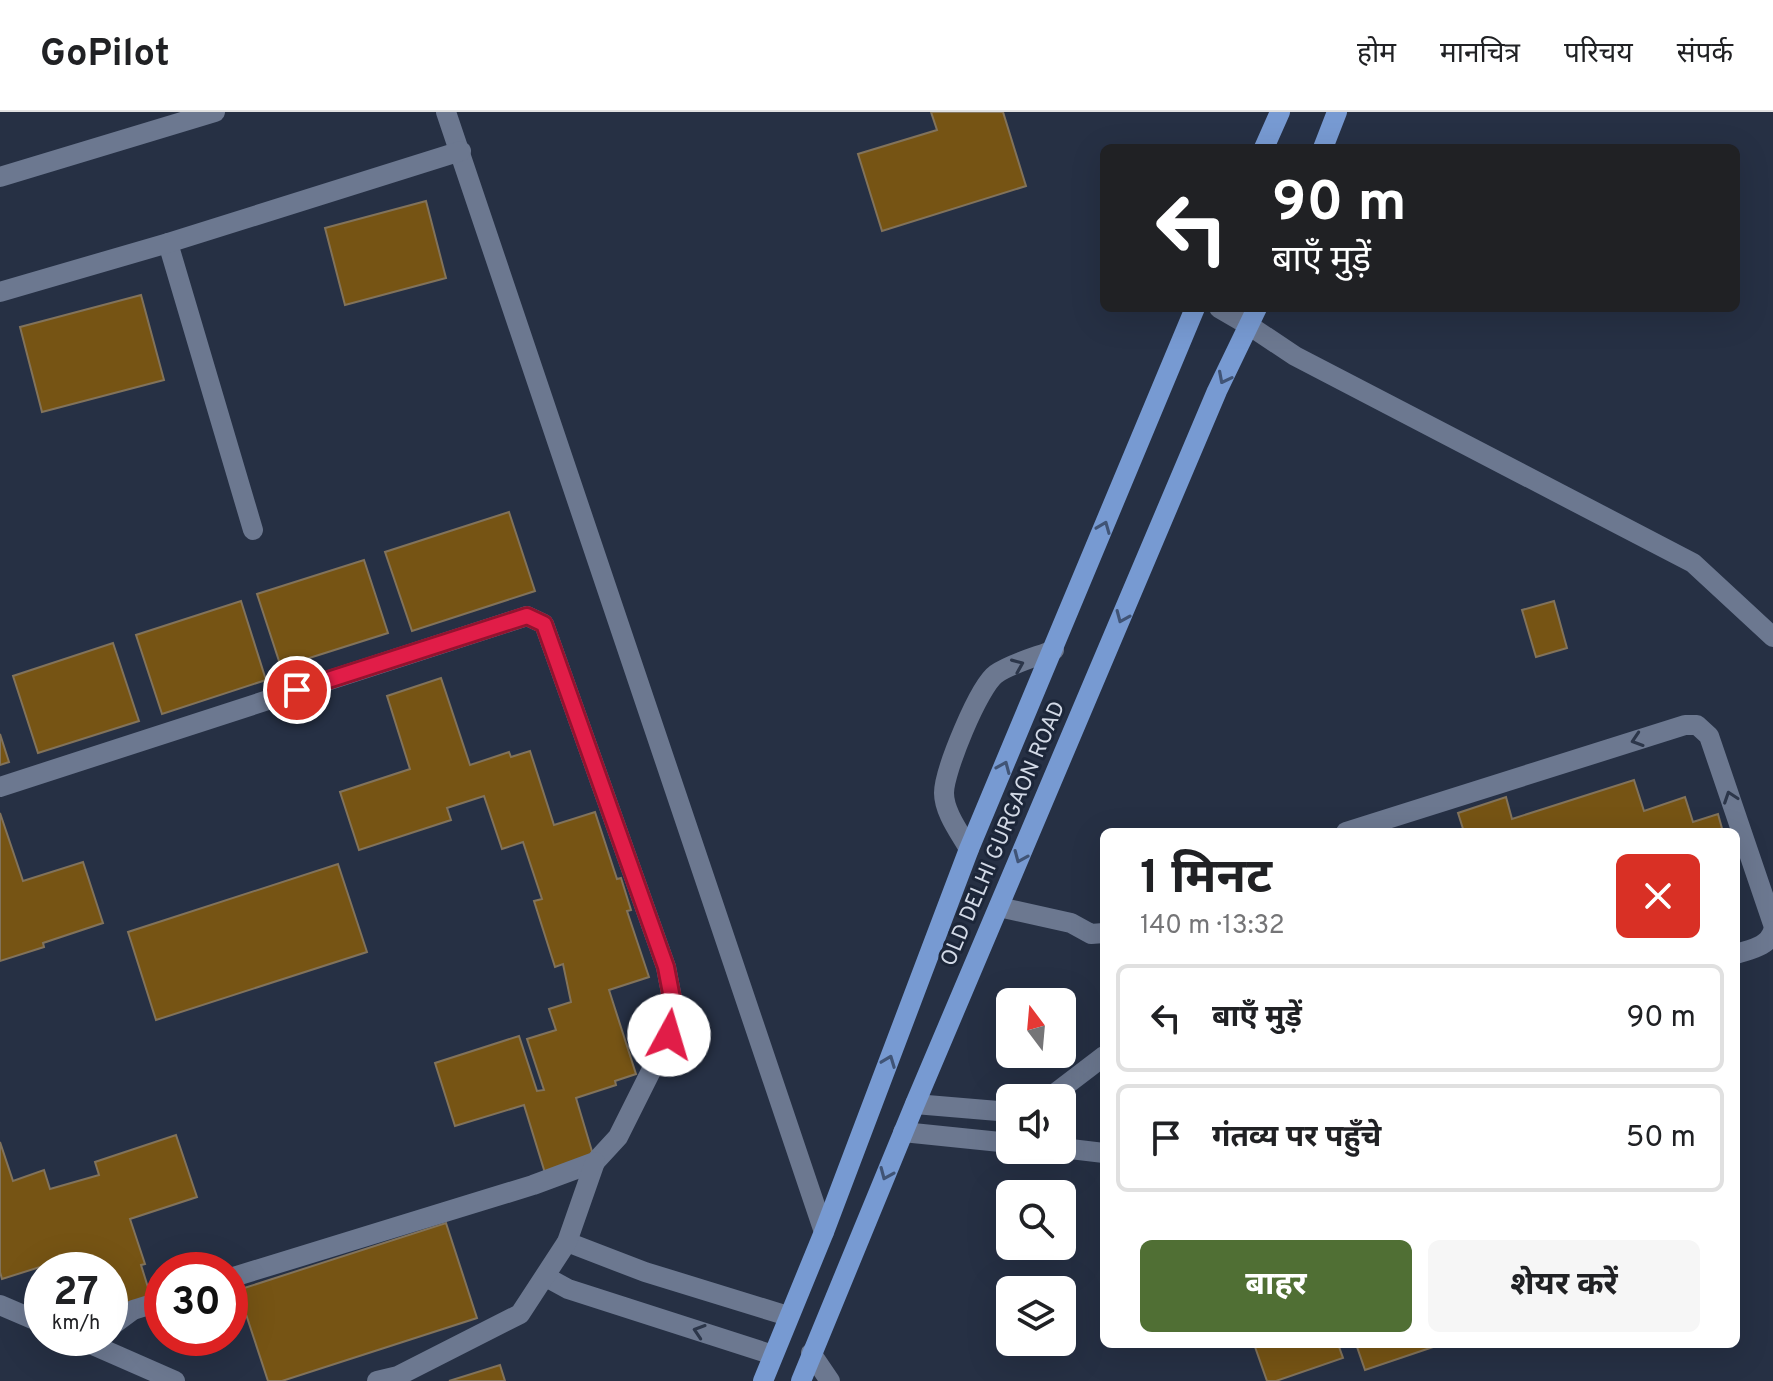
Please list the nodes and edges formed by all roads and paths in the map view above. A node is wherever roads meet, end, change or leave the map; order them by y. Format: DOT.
graph roads {
  1 [pos="215,112"];
  2 [pos="446,112"];
  3 [pos="1280,112"];
  4 [pos="1337,112"];
  5 [pos="1266,144"];
  6 [pos="1325,144"];
  7 [pos="461,151"];
  8 [pos="0,177"];
  9 [pos="168,243"];
  10 [pos="0,292"];
  11 [pos="1193,312"];
  12 [pos="1235,312"];
  13 [pos="1254,317"];
  14 [pos="253,530"];
  15 [pos="1773,637"];
  16 [pos="1054,650"];
  17 [pos="0,787"];
  18 [pos="1359,828"];
  19 [pos="969,849"];
  20 [pos="999,907"];
  21 [pos="1773,924"];
  22 [pos="1773,931"];
  23 [pos="1100,933"];
  24 [pos="1740,953"];
  25 [pos="1100,1059"];
  26 [pos="1067,1084"];
  27 [pos="915,1104"];
  28 [pos="996,1111"];
  29 [pos="903,1132"];
  30 [pos="996,1142"];
  31 [pos="1076,1150"];
  32 [pos="1100,1153"];
  33 [pos="595,1162"];
  34 [pos="824,1232"];
  35 [pos="567,1242"];
  36 [pos="248,1272"];
  37 [pos="546,1277"];
  38 [pos="0,1305"];
  39 [pos="24,1315"];
  40 [pos="788,1316"];
  41 [pos="811,1353"];
  42 [pos="773,1355"];
  43 [pos="121,1356"];
  44 [pos="175,1381"];
  45 [pos="377,1381"];
  46 [pos="763,1381"];
  47 [pos="801,1381"];
  48 [pos="830,1381"];
  1 -- 8 [label="street"];
  2 -- 7 [label="street"];
  3 -- 5 [label="main road"];
  4 -- 6 [label="main road"];
  7 -- 9 [label="street"];
  7 -- 34 [label="street"];
  9 -- 10 [label="street"];
  9 -- 14 [label="street"];
  16 -- 11 [label="main road, OLD DELHI GURGAON ROAD, one-way"];
  12 -- 13 [label="street"];
  13 -- 15 [label="street"];
  13 -- 20 [label="main road, OLD DELHI GURGAON ROAD, one-way"];
  19 -- 16 [label="main road, OLD DELHI GURGAON ROAD, one-way"];
  19 -- 16 [label="street, one-way"];
  17 -- 33 [label="street"];
  21 -- 18 [label="street, one-way"];
  34 -- 19 [label="main road, OLD DELHI GURGAON ROAD, one-way"];
  20 -- 23 [label="street"];
  20 -- 27 [label="main road, OLD DELHI GURGAON ROAD"];
  22 -- 24 [label="street"];
  25 -- 26 [label="street"];
  27 -- 28 [label="street"];
  27 -- 29 [label="main road, OLD DELHI GURGAON ROAD"];
  29 -- 30 [label="street"];
  29 -- 41 [label="main road, OLD DELHI GURGAON ROAD, one-way"];
  31 -- 32 [label="street"];
  33 -- 35 [label="street"];
  33 -- 36 [label="street"];
  34 -- 40 [label="main road, OLD DELHI GURGAON ROAD"];
  35 -- 37 [label="street"];
  35 -- 40 [label="street"];
  42 -- 37 [label="street, one-way"];
  37 -- 45 [label="street"];
  38 -- 39 [label="street"];
  40 -- 42 [label="main road, OLD DELHI GURGAON ROAD"];
  41 -- 47 [label="main road, OLD DELHI GURGAON ROAD"];
  41 -- 48 [label="street"];
  42 -- 46 [label="main road, OLD DELHI GURGAON ROAD"];
  43 -- 44 [label="street"];
}
